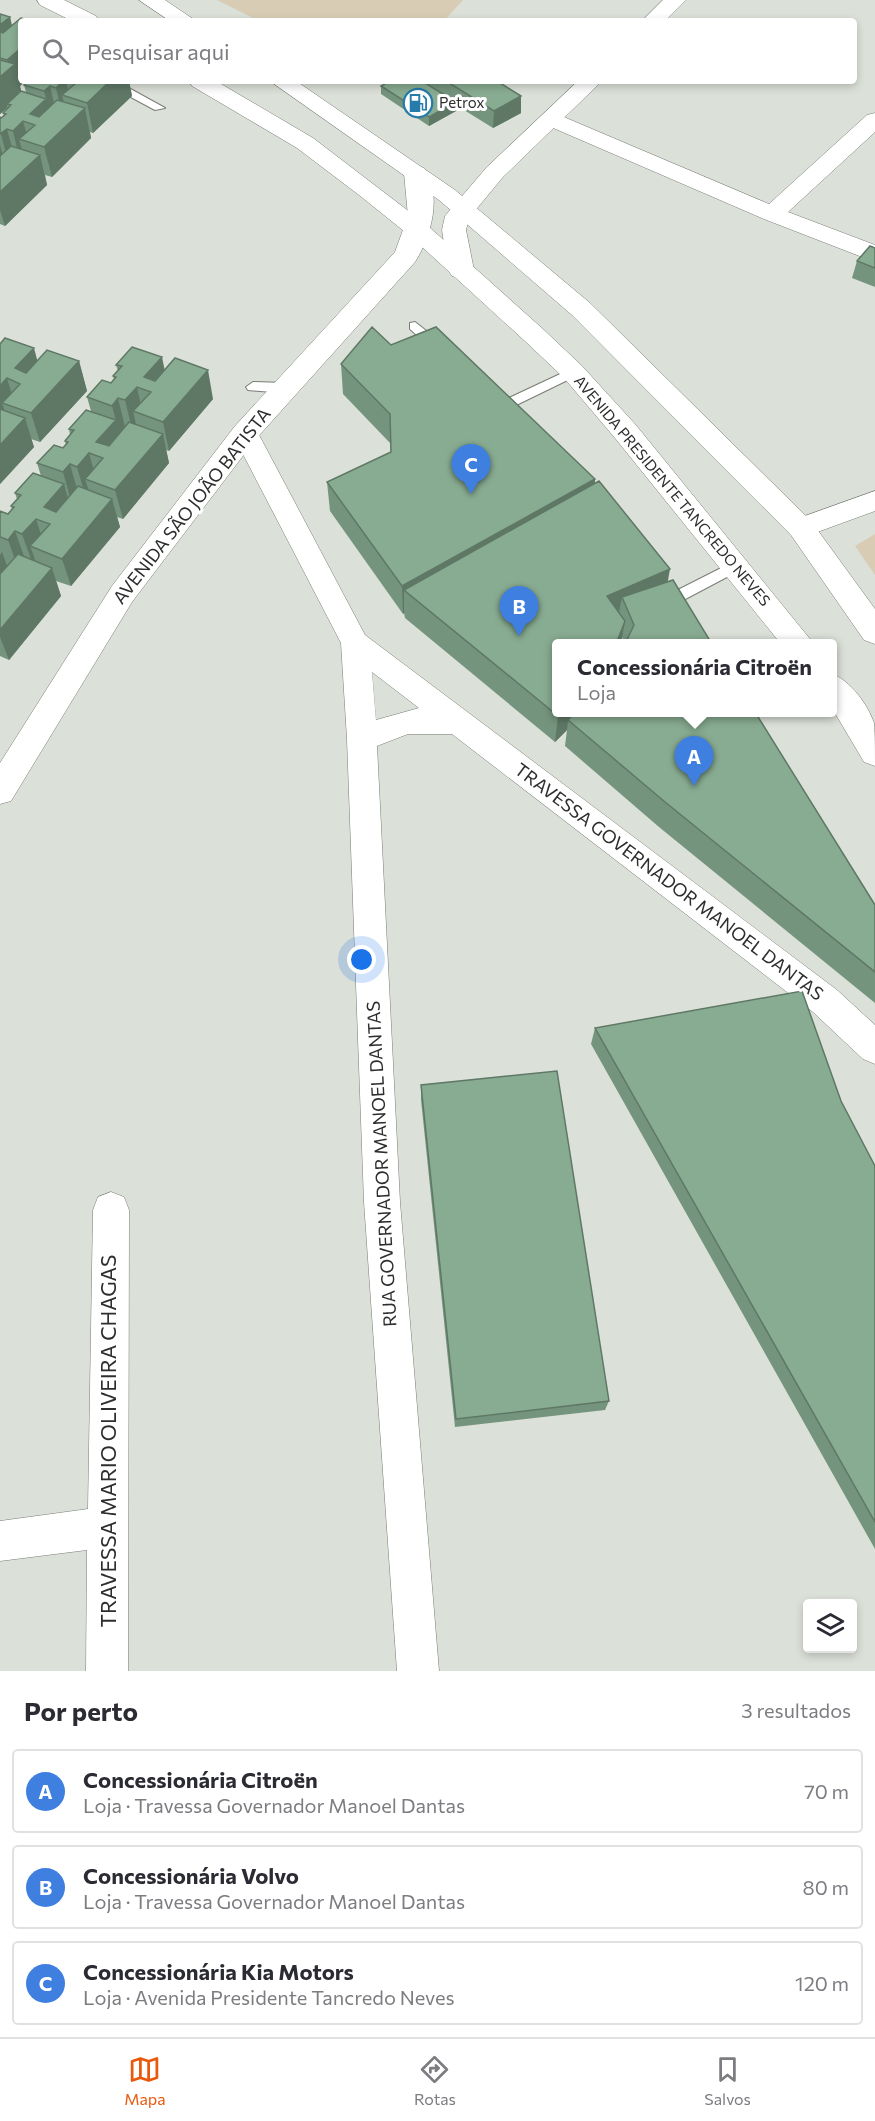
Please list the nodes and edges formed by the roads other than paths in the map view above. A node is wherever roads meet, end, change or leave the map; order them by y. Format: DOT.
graph roads {
  1 [pos="48,0"];
  2 [pos="150,0"];
  3 [pos="675,0"];
  4 [pos="82,18"];
  5 [pos="180,18"];
  6 [pos="656,18"];
  7 [pos="113,84"];
  8 [pos="205,84"];
  9 [pos="285,84"];
  10 [pos="588,84"];
  11 [pos="159,108"];
  12 [pos="552,119"];
  13 [pos="875,120"];
  14 [pos="416,173"];
  15 [pos="464,208"];
  16 [pos="772,214"];
  17 [pos="419,231"];
  18 [pos="875,254"];
  19 [pos="461,270"];
  20 [pos="416,326"];
  21 [pos="449,358"];
  22 [pos="573,372"];
  23 [pos="253,387"];
  24 [pos="285,388"];
  25 [pos="499,408"];
  26 [pos="245,433"];
  27 [pos="875,501"];
  28 [pos="801,528"];
  29 [pos="737,565"];
  30 [pos="680,618"];
  31 [pos="875,632"];
  32 [pos="795,639"];
  33 [pos="355,643"];
  34 [pos="837,692"];
  35 [pos="458,722"];
  36 [pos="362,739"];
  37 [pos="875,753"];
  38 [pos="0,791"];
  39 [pos="875,1048"];
  40 [pos="111,1210"];
  41 [pos="109,1527"];
  42 [pos="0,1541"];
  43 [pos="107,1671"];
  44 [pos="418,1671"];
  1 -- 4 [label="main road"];
  2 -- 5 [label="main road"];
  3 -- 6 [label="main road"];
  7 -- 11 [label="lane"];
  8 -- 17 [label="main road, AVENIDA PRESIDENTE TANCREDO NEVES"];
  9 -- 14 [label="main road"];
  10 -- 12 [label="main road"];
  12 -- 15 [label="main road"];
  12 -- 16 [label="street"];
  13 -- 16 [label="street"];
  14 -- 15 [label="main road"];
  14 -- 17 [label="main road, AVENIDA SÃO JOÃO BATISTA"];
  15 -- 19 [label="main road"];
  15 -- 28 [label="main road"];
  16 -- 18 [label="street"];
  17 -- 19 [label="main road, AVENIDA PRESIDENTE TANCREDO NEVES"];
  17 -- 24 [label="main road, AVENIDA SÃO JOÃO BATISTA"];
  19 -- 22 [label="main road, AVENIDA PRESIDENTE TANCREDO NEVES"];
  20 -- 21 [label="lane"];
  22 -- 25 [label="lane"];
  22 -- 29 [label="main road, AVENIDA PRESIDENTE TANCREDO NEVES"];
  23 -- 24 [label="lane"];
  24 -- 26 [label="main road, AVENIDA SÃO JOÃO BATISTA"];
  26 -- 33 [label="street, RUA GOVERNADOR MANOEL DANTAS"];
  26 -- 38 [label="main road, AVENIDA SÃO JOÃO BATISTA"];
  27 -- 28 [label="street"];
  28 -- 31 [label="main road"];
  29 -- 30 [label="lane"];
  29 -- 32 [label="main road, AVENIDA PRESIDENTE TANCREDO NEVES"];
  33 -- 35 [label="street, TRAVESSA GOVERNADOR MANOEL DANTAS"];
  33 -- 36 [label="street, RUA GOVERNADOR MANOEL DANTAS"];
  34 -- 37 [label="main road"];
  35 -- 36 [label="street"];
  35 -- 39 [label="street, TRAVESSA GOVERNADOR MANOEL DANTAS"];
  36 -- 44 [label="street, RUA GOVERNADOR MANOEL DANTAS"];
  40 -- 41 [label="street, TRAVESSA MARIO OLIVEIRA CHAGAS"];
  41 -- 42 [label="street"];
  41 -- 43 [label="street, TRAVESSA MARIO OLIVEIRA CHAGAS"];
}
